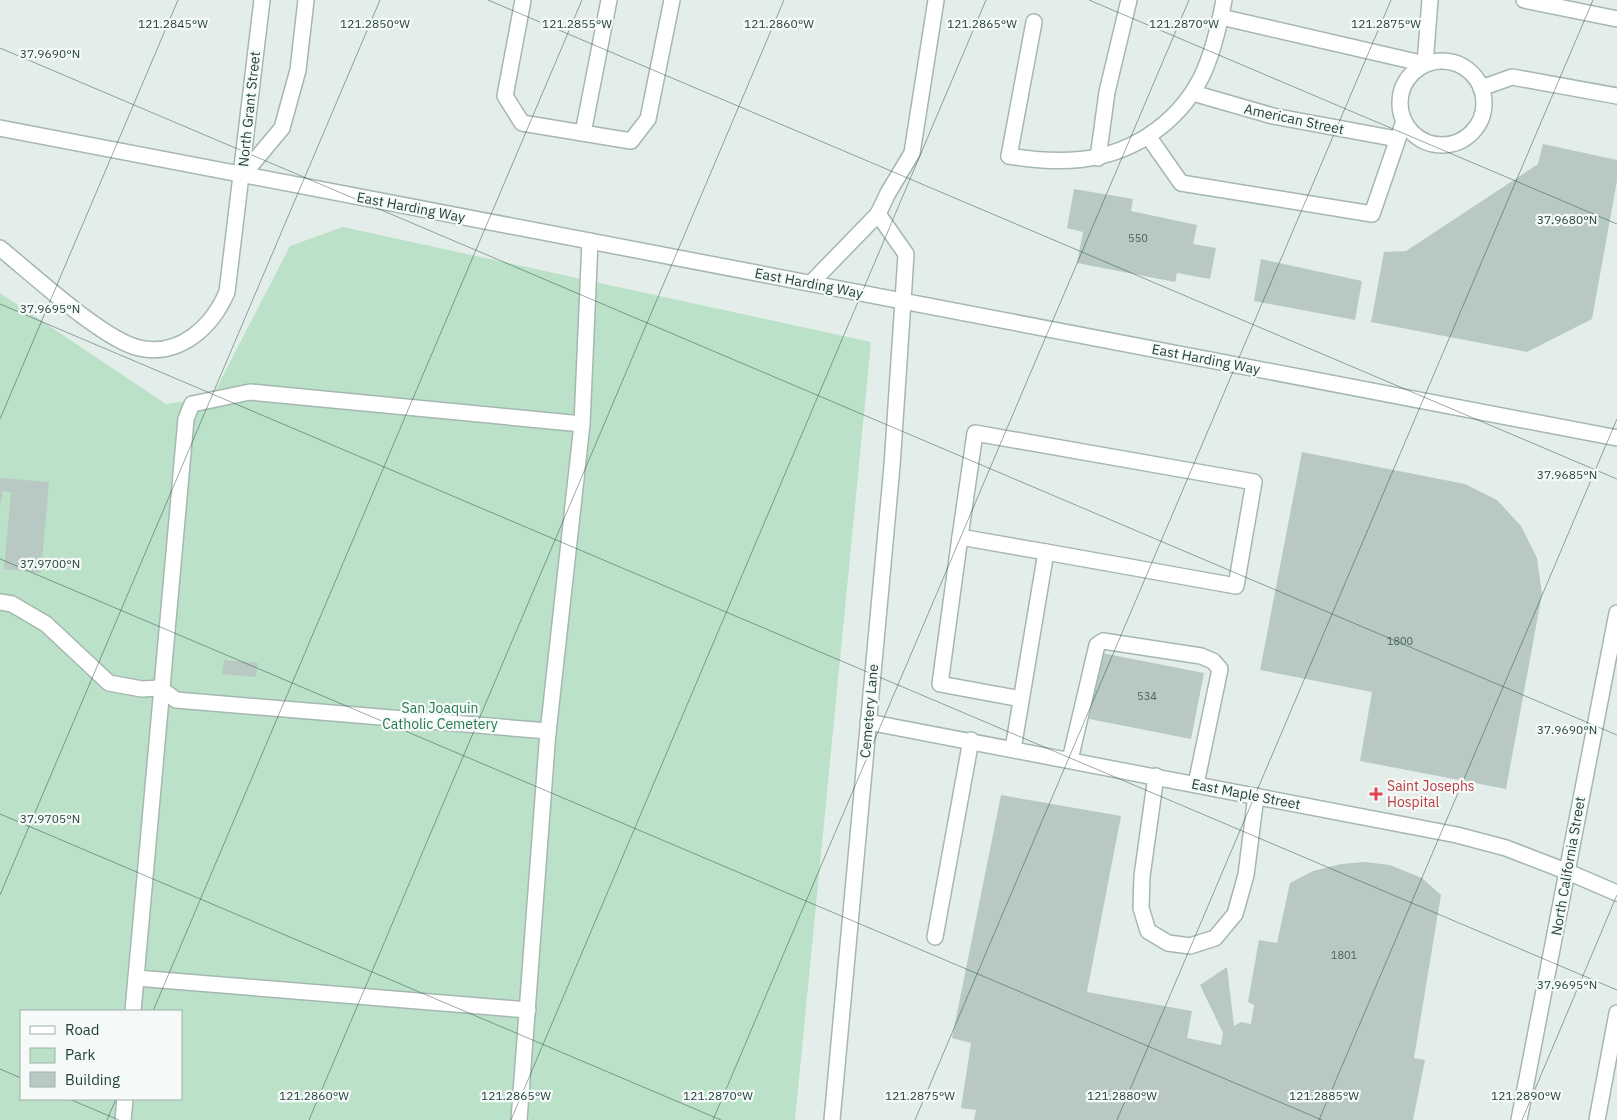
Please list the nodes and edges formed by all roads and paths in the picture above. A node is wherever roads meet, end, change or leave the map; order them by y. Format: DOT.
graph roads {
  1 [pos="262,0"];
  2 [pos="306,0"];
  3 [pos="523,0"];
  4 [pos="609,0"];
  5 [pos="672,0"];
  6 [pos="936,0"];
  7 [pos="1128,0"];
  8 [pos="1224,0"];
  9 [pos="1430,0"];
  10 [pos="1524,0"];
  11 [pos="1220,17"];
  12 [pos="1617,19"];
  13 [pos="1034,22"];
  14 [pos="1425,64"];
  15 [pos="1481,88"];
  16 [pos="1192,93"];
  17 [pos="1617,96"];
  18 [pos="1404,121"];
  19 [pos="0,128"];
  20 [pos="583,133"];
  21 [pos="1148,136"];
  22 [pos="1398,139"];
  23 [pos="1098,158"];
  24 [pos="242,176"];
  25 [pos="878,214"];
  26 [pos="590,241"];
  27 [pos="0,248"];
  28 [pos="811,283"];
  29 [pos="903,302"];
  30 [pos="582,424"];
  31 [pos="1617,438"];
  32 [pos="960,537"];
  33 [pos="1046,552"];
  34 [pos="0,602"];
  35 [pos="1617,613"];
  36 [pos="160,688"];
  37 [pos="1021,699"];
  38 [pos="868,722"];
  39 [pos="548,733"];
  40 [pos="971,740"];
  41 [pos="1013,749"];
  42 [pos="1070,760"];
  43 [pos="1156,776"];
  44 [pos="1196,784"];
  45 [pos="1256,796"];
  46 [pos="1568,872"];
  47 [pos="1617,893"];
  48 [pos="935,937"];
  49 [pos="136,978"];
  50 [pos="133,1010"];
  51 [pos="528,1010"];
  52 [pos="1617,1013"];
  53 [pos="125,1100"];
  54 [pos="123,1120"];
  55 [pos="519,1120"];
  56 [pos="832,1120"];
  57 [pos="1519,1120"];
  58 [pos="1596,1120"];
  1 -- 24 [label="street, North Grant Street"];
  2 -- 24 [label="street, North Grant Street"];
  3 -- 20 [label="street"];
  4 -- 20 [label="street"];
  5 -- 20 [label="street"];
  6 -- 25 [label="street"];
  7 -- 23 [label="street"];
  8 -- 11 [label="street"];
  9 -- 14 [label="street"];
  10 -- 12 [label="street"];
  11 -- 14 [label="street"];
  11 -- 16 [label="street"];
  13 -- 23 [label="street"];
  14 -- 15 [label="street"];
  14 -- 18 [label="street"];
  15 -- 17 [label="street"];
  15 -- 18 [label="street"];
  16 -- 21 [label="street"];
  16 -- 22 [label="street, American Street"];
  18 -- 22 [label="street"];
  19 -- 24 [label="street, East Harding Way"];
  21 -- 22 [label="street"];
  21 -- 23 [label="street"];
  24 -- 26 [label="street, East Harding Way"];
  24 -- 27 [label="street"];
  25 -- 28 [label="street"];
  25 -- 29 [label="street, Cemetery Lane"];
  26 -- 28 [label="street, East Harding Way"];
  26 -- 30 [label="street"];
  28 -- 29 [label="street, East Harding Way"];
  29 -- 31 [label="street, East Harding Way"];
  29 -- 38 [label="street, Cemetery Lane"];
  30 -- 36 [label="street"];
  30 -- 39 [label="street"];
  32 -- 33 [label="street"];
  32 -- 33 [label="street"];
  32 -- 37 [label="street"];
  33 -- 37 [label="street"];
  34 -- 36 [label="street"];
  35 -- 46 [label="street, North California Street"];
  36 -- 39 [label="street"];
  36 -- 49 [label="street"];
  37 -- 41 [label="street"];
  38 -- 40 [label="street, East Maple Street"];
  38 -- 56 [label="street, Cemetery Lane"];
  39 -- 51 [label="street"];
  40 -- 41 [label="street, East Maple Street"];
  40 -- 48 [label="street"];
  41 -- 42 [label="street, East Maple Street"];
  42 -- 43 [label="street, East Maple Street"];
  42 -- 44 [label="street"];
  43 -- 44 [label="street, East Maple Street"];
  43 -- 45 [label="street"];
  44 -- 45 [label="street, East Maple Street"];
  45 -- 46 [label="street, East Maple Street"];
  46 -- 47 [label="street, East Maple Street"];
  46 -- 57 [label="street, North California Street"];
  49 -- 50 [label="street"];
  49 -- 51 [label="street"];
  51 -- 55 [label="street"];
  52 -- 58 [label="street"];
  53 -- 54 [label="street"];
}
